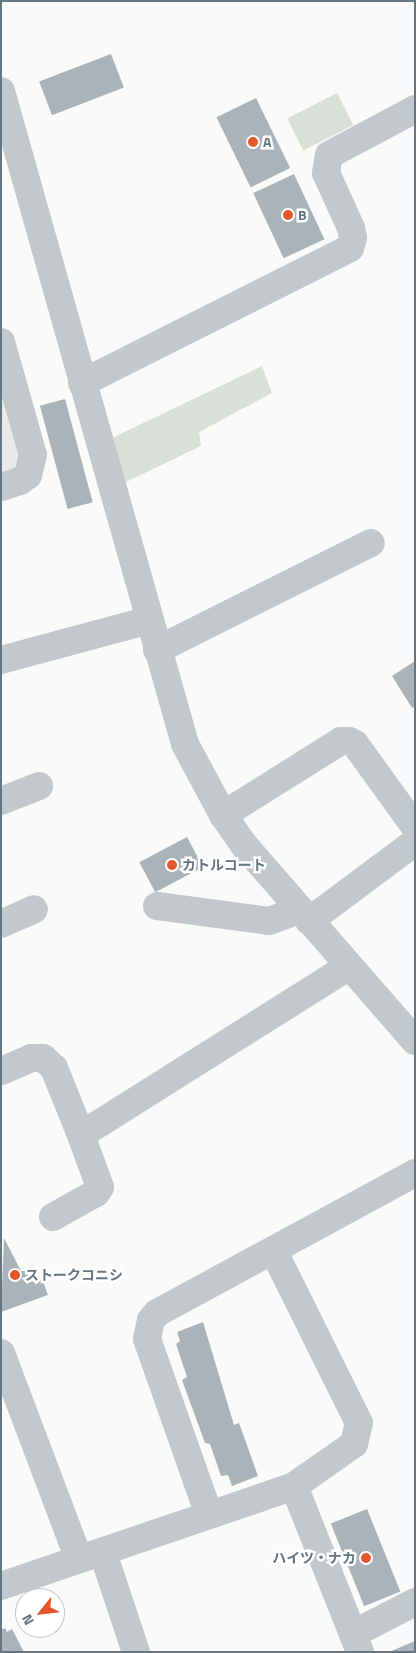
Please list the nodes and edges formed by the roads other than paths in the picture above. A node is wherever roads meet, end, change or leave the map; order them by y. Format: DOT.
graph roads {
  1 [pos="1,90"];
  2 [pos="415,109"];
  3 [pos="1,342"];
  4 [pos="82,384"];
  5 [pos="1,487"];
  6 [pos="371,543"];
  7 [pos="149,620"];
  8 [pos="157,650"];
  9 [pos="1,660"];
  10 [pos="39,786"];
  11 [pos="1,801"];
  12 [pos="223,815"];
  13 [pos="415,827"];
  14 [pos="415,842"];
  15 [pos="157,906"];
  16 [pos="34,910"];
  17 [pos="304,916"];
  18 [pos="1,924"];
  19 [pos="348,966"];
  20 [pos="415,1041"];
  21 [pos="1,1071"];
  22 [pos="81,1135"];
  23 [pos="415,1173"];
  24 [pos="53,1217"];
  25 [pos="273,1250"];
  26 [pos="1,1353"];
  27 [pos="294,1486"];
  28 [pos="209,1514"];
  29 [pos="91,1556"];
  30 [pos="1,1586"];
  31 [pos="415,1602"];
  32 [pos="356,1643"];
  33 [pos="136,1652"];
  1 -- 4 [label="street"];
  2 -- 4 [label="street"];
  3 -- 5 [label="street"];
  4 -- 7 [label="street"];
  6 -- 8 [label="street"];
  7 -- 8 [label="street"];
  7 -- 9 [label="street"];
  8 -- 12 [label="street"];
  10 -- 11 [label="street"];
  12 -- 13 [label="street"];
  12 -- 17 [label="street"];
  14 -- 17 [label="street"];
  15 -- 17 [label="street"];
  16 -- 18 [label="street"];
  17 -- 19 [label="street"];
  19 -- 20 [label="street"];
  19 -- 22 [label="street"];
  21 -- 22 [label="street"];
  22 -- 24 [label="street"];
  23 -- 25 [label="street"];
  25 -- 27 [label="street"];
  25 -- 28 [label="street"];
  26 -- 29 [label="street"];
  27 -- 28 [label="street"];
  27 -- 32 [label="street"];
  28 -- 29 [label="street"];
  29 -- 30 [label="street"];
  29 -- 33 [label="street"];
  31 -- 32 [label="street"];
}
